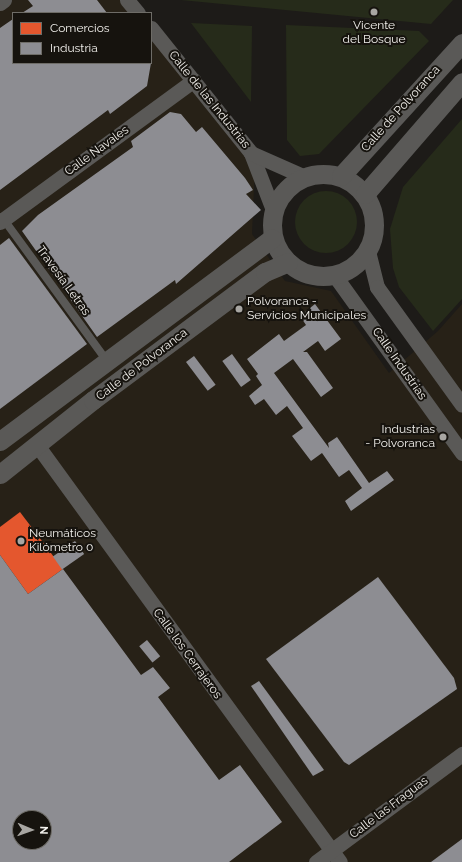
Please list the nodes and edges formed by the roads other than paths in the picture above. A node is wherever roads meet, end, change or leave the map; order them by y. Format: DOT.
graph roads {
  1 [pos="4,0"];
  2 [pos="127,0"];
  3 [pos="0,3"];
  4 [pos="137,12"];
  5 [pos="152,29"];
  6 [pos="462,43"];
  7 [pos="194,80"];
  8 [pos="462,82"];
  9 [pos="251,153"];
  10 [pos="303,176"];
  11 [pos="341,176"];
  12 [pos="365,194"];
  13 [pos="273,210"];
  14 [pos="1,219"];
  15 [pos="272,238"];
  16 [pos="368,251"];
  17 [pos="288,262"];
  18 [pos="335,276"];
  19 [pos="107,362"];
  20 [pos="460,399"];
  21 [pos="0,441"];
  22 [pos="37,444"];
  23 [pos="462,453"];
  24 [pos="0,474"];
  25 [pos="462,754"];
  26 [pos="336,856"];
  27 [pos="316,862"];
  1 -- 3 [label="street"];
  2 -- 4 [label="street"];
  5 -- 7 [label="street, Calle de las Industrias"];
  6 -- 11 [label="street, Calle de Polvoranca"];
  7 -- 9 [label="street, Calle de las Industrias"];
  7 -- 14 [label="street, Calle Navales"];
  8 -- 12 [label="street"];
  9 -- 10 [label="street, Calle de las Industrias"];
  9 -- 13 [label="street, Calle de las Industrias"];
  10 -- 11 [label="street"];
  10 -- 13 [label="street"];
  11 -- 12 [label="street"];
  12 -- 16 [label="street"];
  13 -- 15 [label="street"];
  14 -- 19 [label="lane, Travesía Letras"];
  15 -- 17 [label="street"];
  15 -- 19 [label="street, Calle de Polvoranca"];
  16 -- 18 [label="street"];
  16 -- 20 [label="street"];
  17 -- 18 [label="street"];
  17 -- 22 [label="street, Calle de Polvoranca"];
  18 -- 23 [label="street, Calle Industrias"];
  19 -- 21 [label="street, Calle de Polvoranca"];
  22 -- 24 [label="street, Calle de Polvoranca"];
  22 -- 26 [label="street, Calle los Cerrajeros"];
  25 -- 26 [label="street, Calle las Fraguas"];
  26 -- 27 [label="street, Calle las Fraguas"];
}
